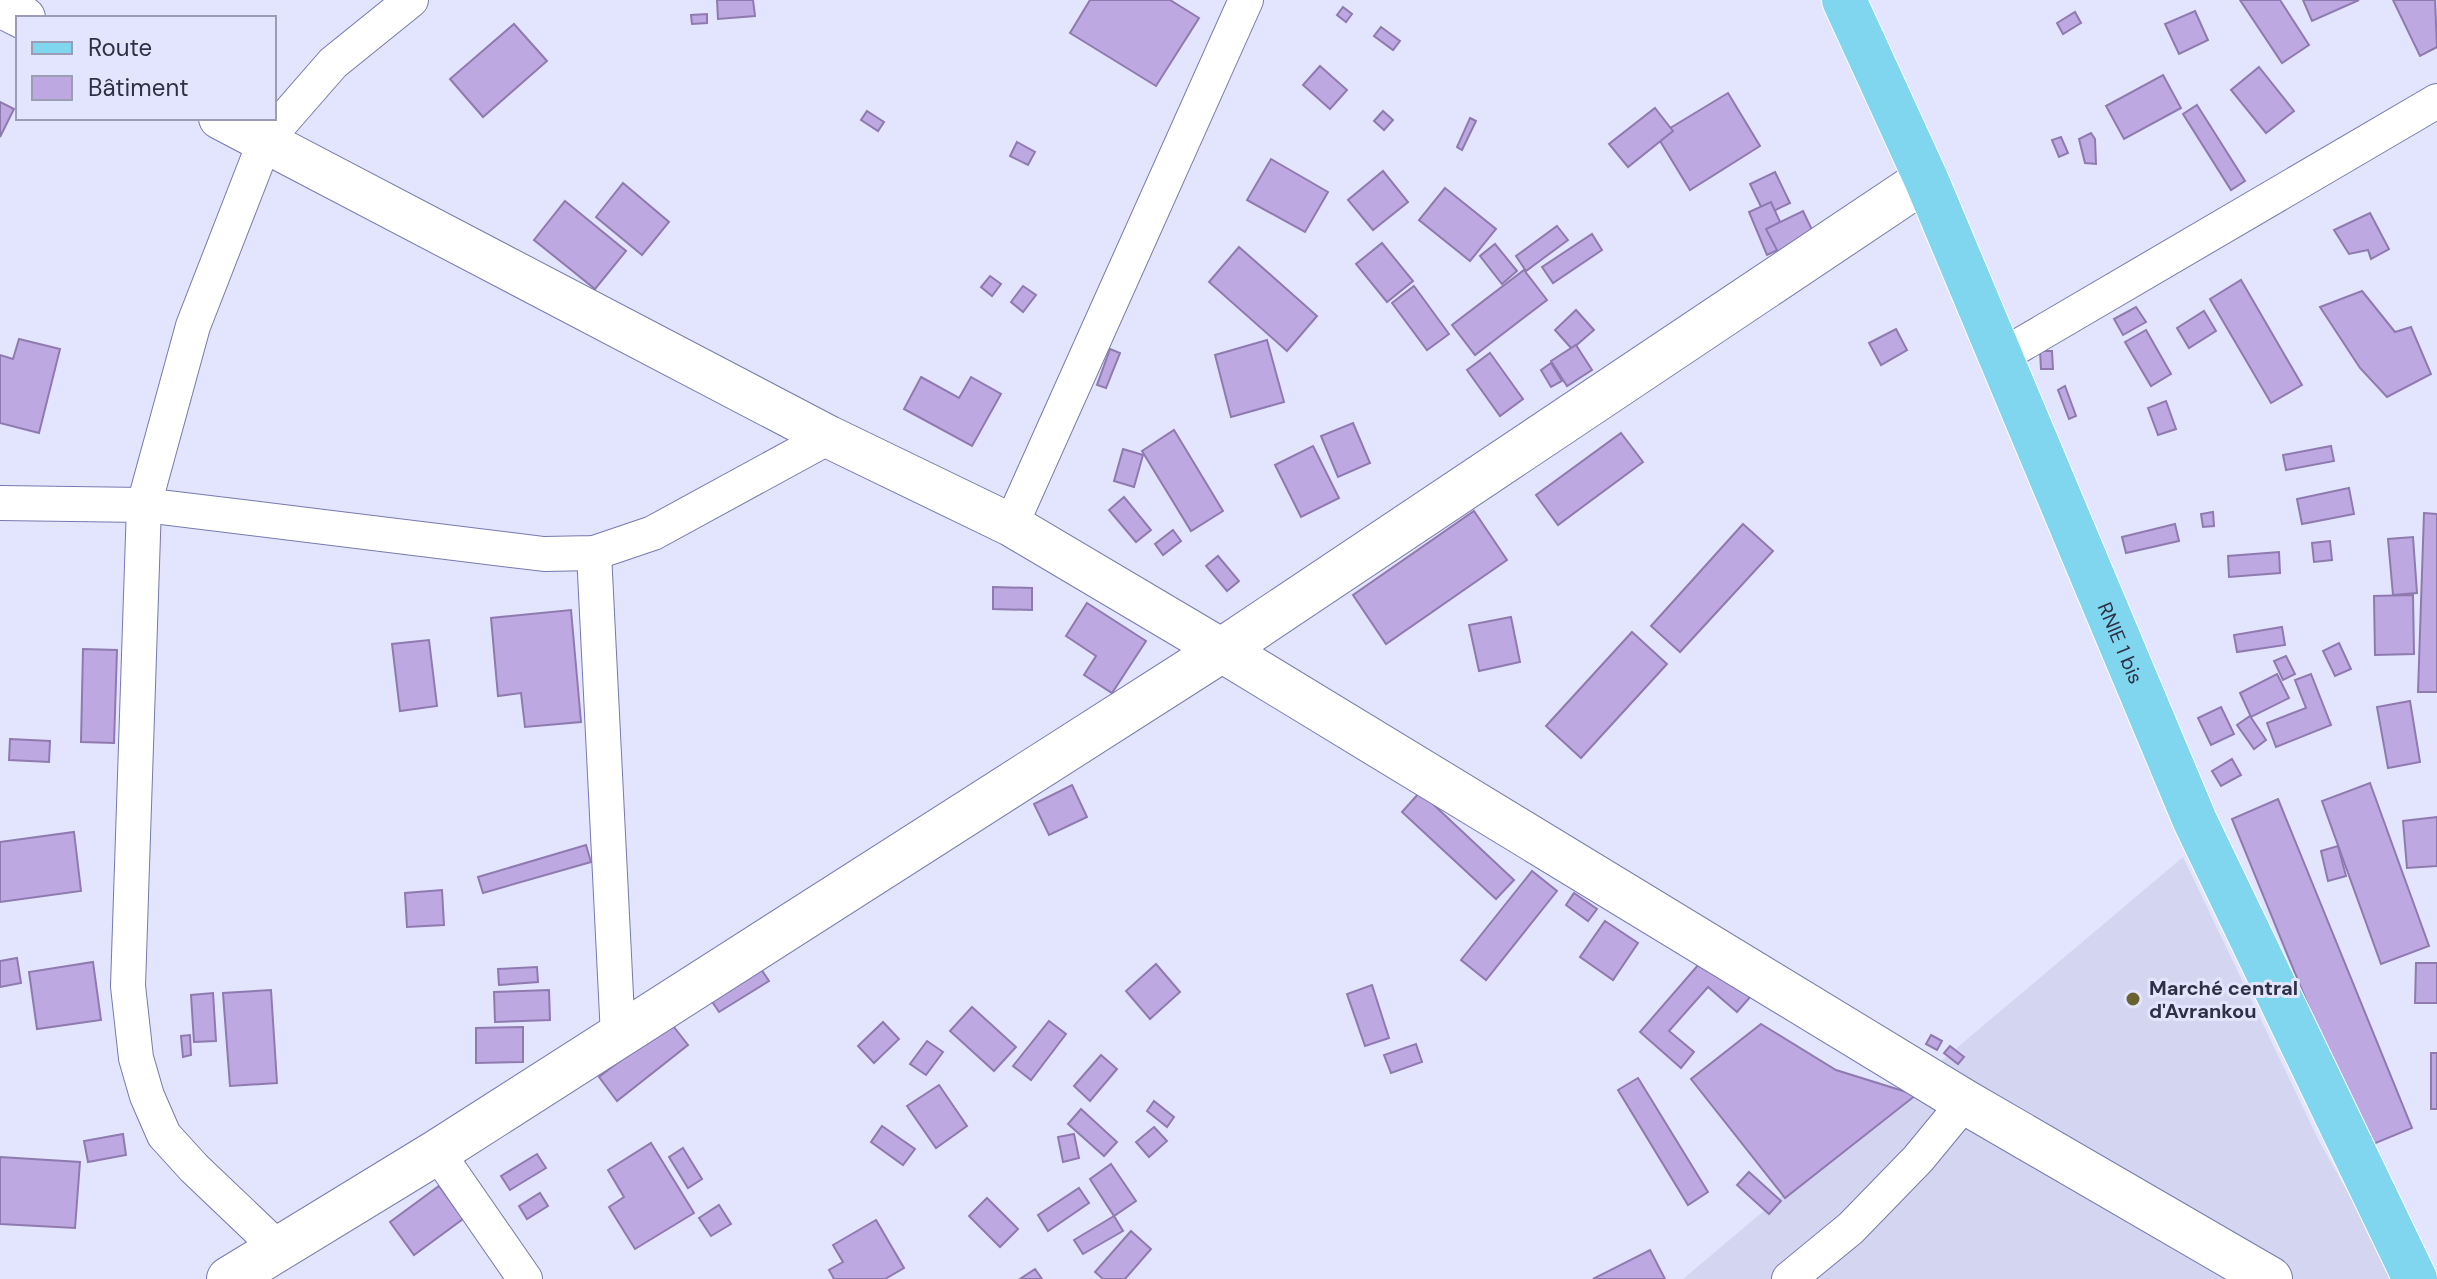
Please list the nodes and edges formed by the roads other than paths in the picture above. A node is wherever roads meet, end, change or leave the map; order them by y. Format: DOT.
graph roads {
  1 [pos="411,0"];
  2 [pos="1246,0"];
  3 [pos="1844,0"];
  4 [pos="0,6"];
  5 [pos="20,16"];
  6 [pos="2437,101"];
  7 [pos="224,120"];
  8 [pos="265,141"];
  9 [pos="1926,179"];
  10 [pos="2000,357"];
  11 [pos="829,437"];
  12 [pos="0,503"];
  13 [pos="144,505"];
  14 [pos="1011,525"];
  15 [pos="594,553"];
  16 [pos="1222,650"];
  17 [pos="618,1036"];
  18 [pos="1965,1102"];
  19 [pos="437,1152"];
  20 [pos="279,1249"];
  21 [pos="229,1279"];
  22 [pos="525,1279"];
  23 [pos="1789,1279"];
  24 [pos="2270,1279"];
  25 [pos="2415,1279"];
  1 -- 8 [label="street"];
  2 -- 14 [label="street"];
  3 -- 9 [label="main road, RNIE 1 bis"];
  4 -- 5 [label="street"];
  6 -- 10 [label="street"];
  7 -- 8 [label="street"];
  8 -- 11 [label="street"];
  8 -- 13 [label="street"];
  9 -- 10 [label="main road, RNIE 1 bis"];
  9 -- 16 [label="main road"];
  10 -- 25 [label="main road, RNIE 1 bis"];
  11 -- 14 [label="street"];
  11 -- 15 [label="street"];
  12 -- 13 [label="street"];
  13 -- 15 [label="street"];
  13 -- 20 [label="street"];
  14 -- 16 [label="street"];
  15 -- 17 [label="street"];
  16 -- 17 [label="main road"];
  16 -- 18 [label="main road"];
  17 -- 19 [label="main road"];
  18 -- 23 [label="street"];
  18 -- 24 [label="main road"];
  19 -- 20 [label="main road"];
  19 -- 22 [label="street"];
  20 -- 21 [label="main road"];
}
